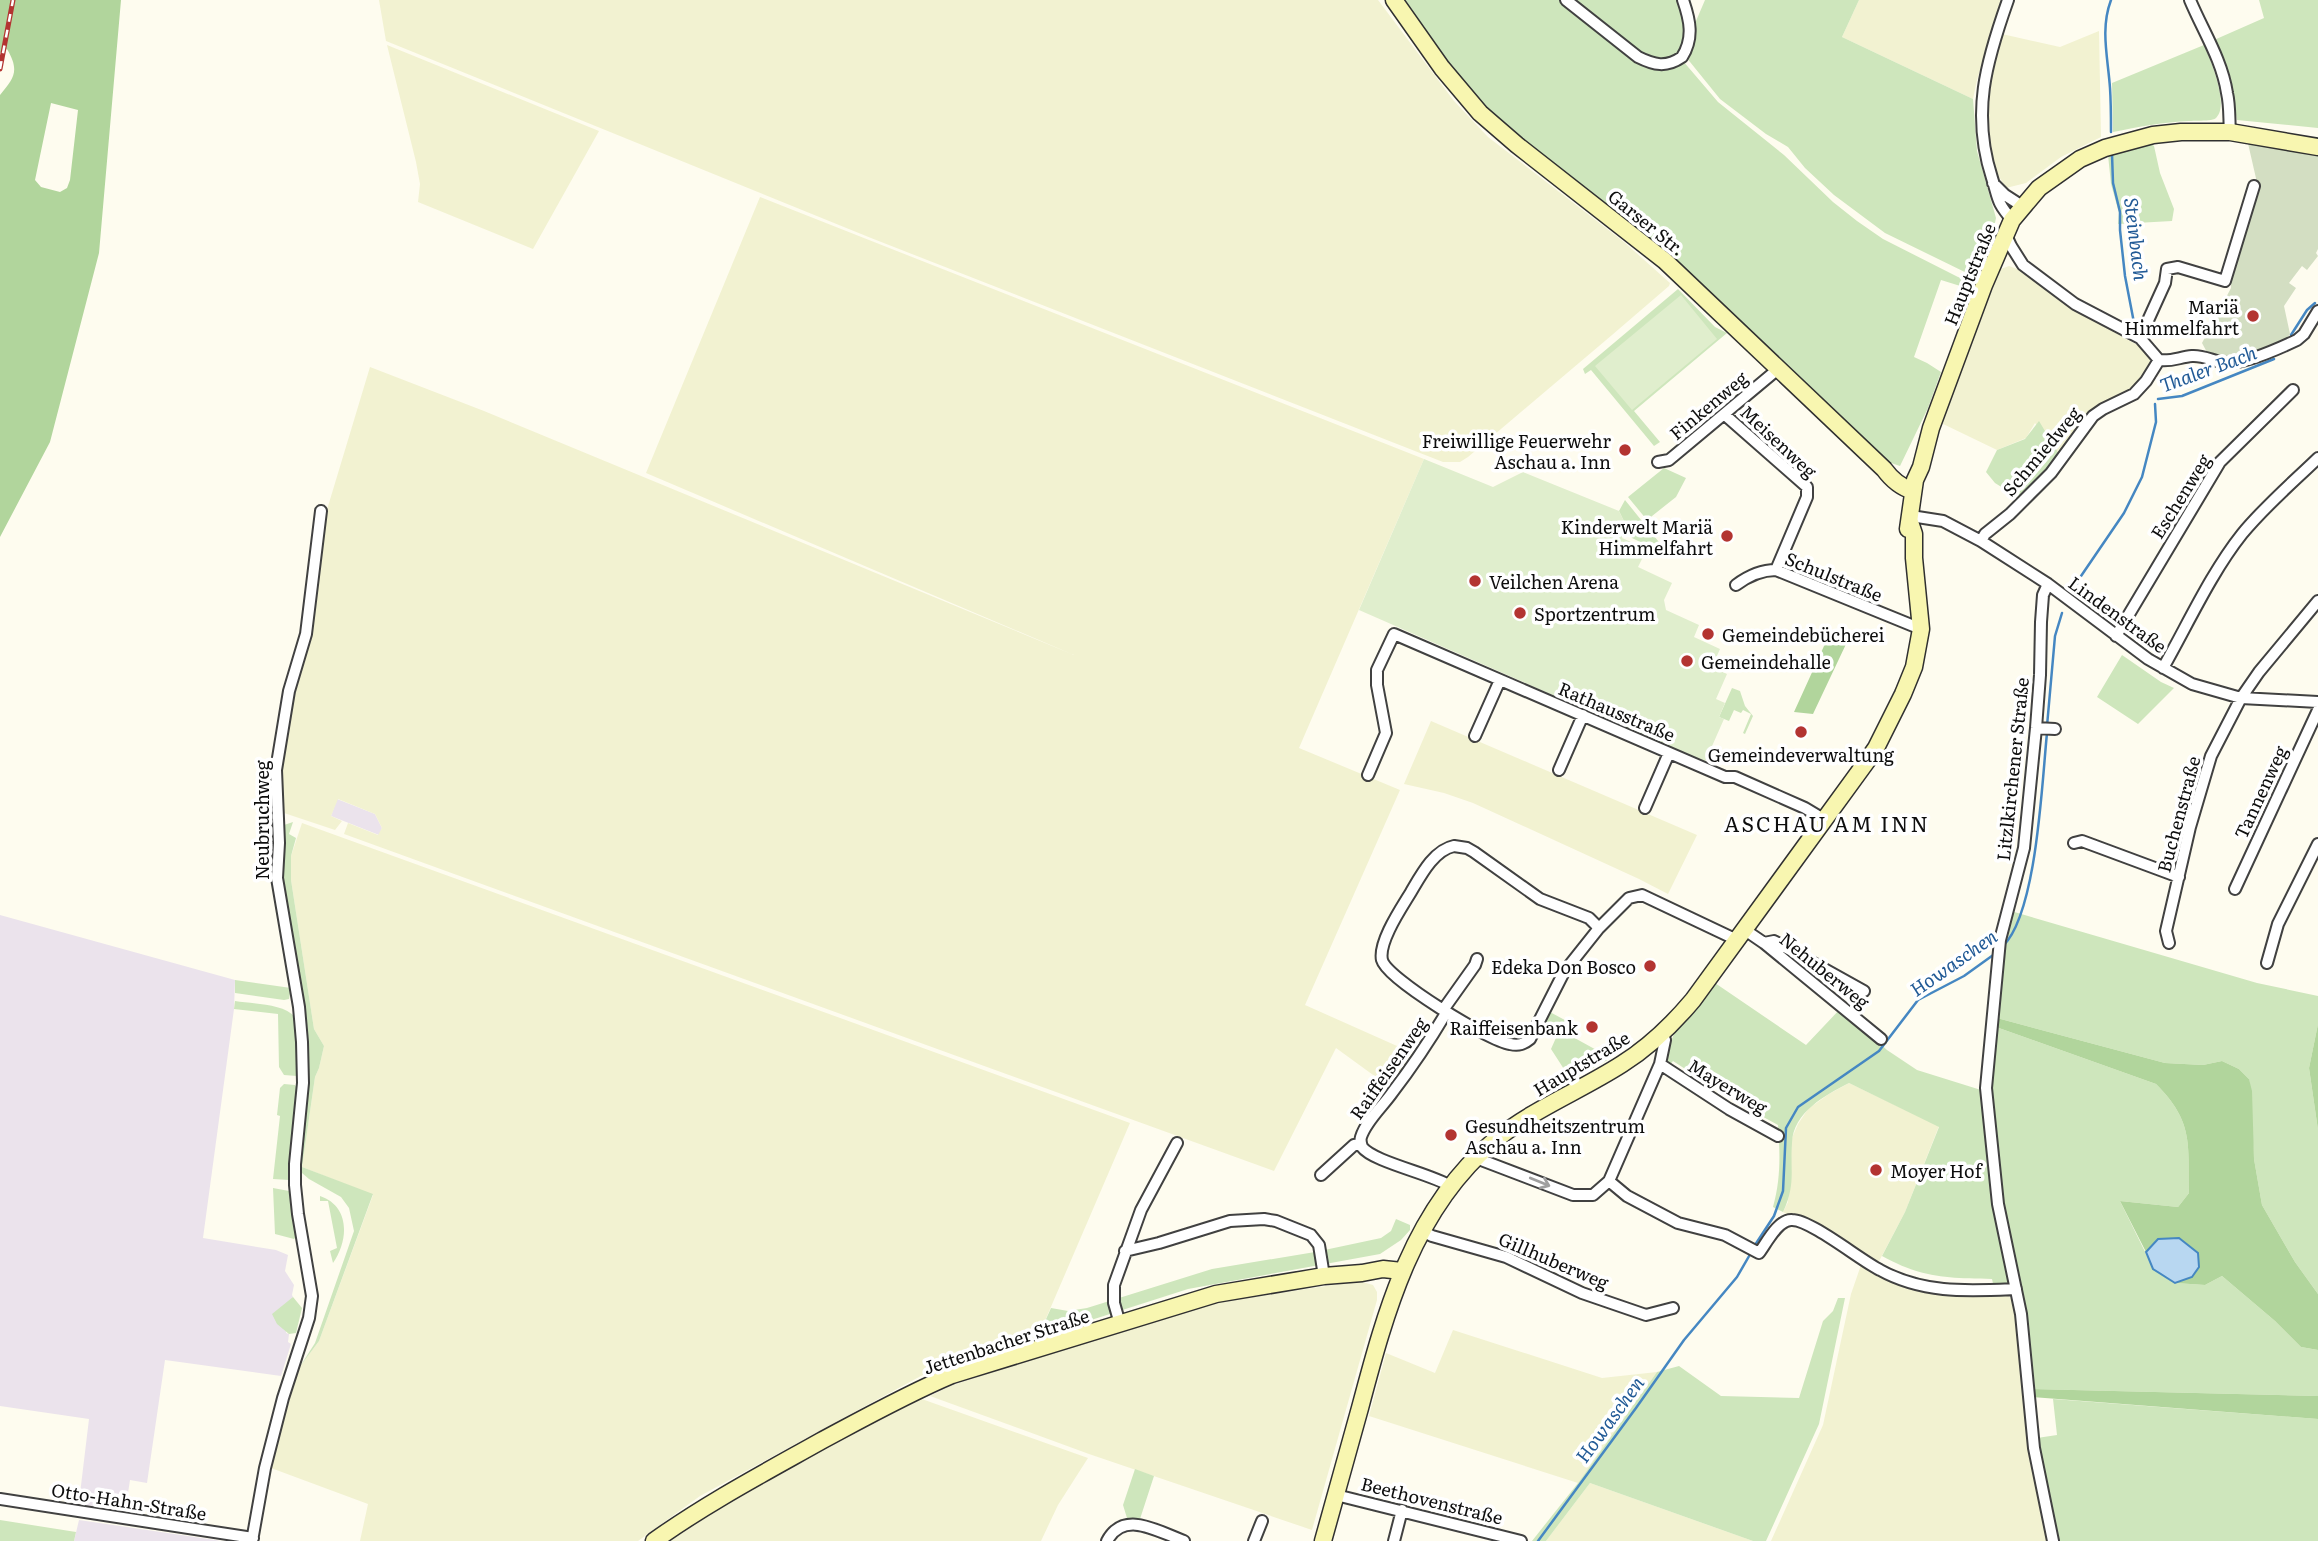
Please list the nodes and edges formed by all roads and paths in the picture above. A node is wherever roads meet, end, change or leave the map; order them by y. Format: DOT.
graph roads {
  1 [pos="1394,0"];
  2 [pos="1566,0"];
  3 [pos="1682,0"];
  4 [pos="2008,0"];
  5 [pos="2190,0"];
  6 [pos="2236,133"];
  7 [pos="2318,139"];
  8 [pos="2318,147"];
  9 [pos="1993,183"];
  10 [pos="2254,186"];
  11 [pos="2022,206"];
  12 [pos="2009,226"];
  13 [pos="1994,259"];
  14 [pos="2023,265"];
  15 [pos="2318,311"];
  16 [pos="2315,323"];
  17 [pos="2140,338"];
  18 [pos="2159,359"];
  19 [pos="1778,369"];
  20 [pos="2293,390"];
  21 [pos="1726,415"];
  22 [pos="2318,458"];
  23 [pos="1658,462"];
  24 [pos="1915,483"];
  25 [pos="321,511"];
  26 [pos="1910,519"];
  27 [pos="1981,541"];
  28 [pos="1776,570"];
  29 [pos="2048,584"];
  30 [pos="1736,585"];
  31 [pos="2318,601"];
  32 [pos="1921,629"];
  33 [pos="2116,636"];
  34 [pos="2163,668"];
  35 [pos="1500,680"];
  36 [pos="2241,698"];
  37 [pos="2318,702"];
  38 [pos="2318,710"];
  39 [pos="1583,715"];
  40 [pos="2039,729"];
  41 [pos="2055,729"];
  42 [pos="1475,736"];
  43 [pos="1669,753"];
  44 [pos="1559,770"];
  45 [pos="1368,775"];
  46 [pos="1645,808"];
  47 [pos="1825,820"];
  48 [pos="2074,843"];
  49 [pos="2318,844"];
  50 [pos="2179,877"];
  51 [pos="2235,889"];
  52 [pos="1600,928"];
  53 [pos="1741,935"];
  54 [pos="1764,943"];
  55 [pos="2169,943"];
  56 [pos="1477,959"];
  57 [pos="2267,963"];
  58 [pos="1864,991"];
  59 [pos="1445,1011"];
  60 [pos="1662,1034"];
  61 [pos="1881,1039"];
  62 [pos="1660,1064"];
  63 [pos="1778,1136"];
  64 [pos="1177,1143"];
  65 [pos="1361,1144"];
  66 [pos="1476,1158"];
  67 [pos="1321,1175"];
  68 [pos="1609,1181"];
  69 [pos="1450,1186"];
  70 [pos="1422,1231"];
  71 [pos="1125,1251"];
  72 [pos="1324,1276"];
  73 [pos="1399,1279"];
  74 [pos="2016,1289"];
  75 [pos="1673,1308"];
  76 [pos="1121,1324"];
  77 [pos="1336,1495"];
  78 [pos="0,1499"];
  79 [pos="1402,1510"];
  80 [pos="1262,1521"];
  81 [pos="253,1539"];
  82 [pos="1520,1540"];
  83 [pos="654,1541"];
  84 [pos="1107,1541"];
  85 [pos="1184,1541"];
  86 [pos="1255,1541"];
  87 [pos="1323,1541"];
  88 [pos="1394,1541"];
  89 [pos="2053,1541"];
  1 -- 19 [label="main road, Garser Str."];
  2 -- 3 [label="street"];
  4 -- 9 [label="street"];
  5 -- 6 [label="street"];
  6 -- 7 [label="main road, Hauptstraße"];
  6 -- 8 [label="main road, Hauptstraße"];
  6 -- 11 [label="main road, Hauptstraße"];
  9 -- 11 [label="street"];
  9 -- 12 [label="street"];
  10 -- 17 [label="street"];
  11 -- 12 [label="main road, Hauptstraße"];
  12 -- 13 [label="main road, Hauptstraße"];
  12 -- 14 [label="street"];
  13 -- 14 [label="street"];
  13 -- 24 [label="main road, Hauptstraße"];
  14 -- 17 [label="street"];
  15 -- 16 [label="street"];
  16 -- 18 [label="street"];
  17 -- 18 [label="street"];
  18 -- 27 [label="street, Schmiedweg"];
  19 -- 21 [label="street, Finkenweg"];
  19 -- 24 [label="main road, Garser Str."];
  20 -- 33 [label="street, Eschenweg"];
  21 -- 23 [label="street, Finkenweg"];
  21 -- 28 [label="street, Meisenweg"];
  22 -- 34 [label="street"];
  24 -- 26 [label="main road, Hauptstraße"];
  25 -- 81 [label="street, Neubruchweg"];
  26 -- 27 [label="street, Lindenstraße"];
  26 -- 32 [label="main road, Hauptstraße"];
  27 -- 29 [label="street, Lindenstraße"];
  28 -- 30 [label="street, Schulstraße"];
  28 -- 32 [label="street, Schulstraße"];
  29 -- 33 [label="street, Lindenstraße"];
  29 -- 40 [label="street, Litzlkirchener Straße"];
  31 -- 36 [label="street, Buchenstraße"];
  32 -- 47 [label="main road, Hauptstraße"];
  33 -- 34 [label="street, Lindenstraße"];
  34 -- 36 [label="street, Lindenstraße"];
  35 -- 39 [label="street, Rathausstraße"];
  35 -- 42 [label="street"];
  35 -- 45 [label="street, Rathausstraße"];
  36 -- 37 [label="street, Lindenstraße"];
  36 -- 50 [label="street, Buchenstraße"];
  38 -- 51 [label="street, Tannenweg"];
  39 -- 43 [label="street, Rathausstraße"];
  39 -- 44 [label="street"];
  40 -- 41 [label="street"];
  40 -- 74 [label="street, Litzlkirchener Straße"];
  43 -- 46 [label="street"];
  43 -- 47 [label="street, Rathausstraße"];
  47 -- 53 [label="main road, Hauptstraße"];
  48 -- 50 [label="street"];
  49 -- 57 [label="street"];
  50 -- 55 [label="street, Buchenstraße"];
  52 -- 53 [label="street, Nehuberweg"];
  52 -- 59 [label="street, Nehuberweg"];
  52 -- 59 [label="street"];
  53 -- 54 [label="street, Nehuberweg"];
  53 -- 60 [label="main road, Hauptstraße"];
  54 -- 58 [label="street"];
  54 -- 61 [label="street, Nehuberweg"];
  56 -- 59 [label="street, Raiffeisenweg"];
  59 -- 65 [label="street, Raiffeisenweg"];
  60 -- 62 [label="street"];
  60 -- 66 [label="main road, Hauptstraße"];
  62 -- 63 [label="street, Mayerweg"];
  62 -- 68 [label="street"];
  64 -- 71 [label="street"];
  65 -- 67 [label="street, Raiffeisenweg"];
  65 -- 69 [label="street, Raiffeisenweg"];
  66 -- 68 [label="street, one-way"];
  66 -- 69 [label="main road, Hauptstraße"];
  68 -- 74 [label="street"];
  69 -- 70 [label="main road, Hauptstraße"];
  70 -- 73 [label="main road, Hauptstraße"];
  70 -- 75 [label="street, Gillhuberweg"];
  71 -- 72 [label="street"];
  71 -- 76 [label="street"];
  72 -- 73 [label="main road, Jettenbacher Straße"];
  72 -- 76 [label="main road, Jettenbacher Straße"];
  73 -- 77 [label="main road, Hauptstraße"];
  74 -- 89 [label="street, Litzlkirchener Straße"];
  76 -- 83 [label="main road, Jettenbacher Straße"];
  77 -- 79 [label="street, Beethovenstraße"];
  77 -- 87 [label="main road, Hauptstraße"];
  78 -- 81 [label="street, Otto-Hahn-Straße"];
  79 -- 82 [label="street, Beethovenstraße"];
  79 -- 88 [label="street"];
  80 -- 86 [label="street"];
  84 -- 85 [label="street"];
}
